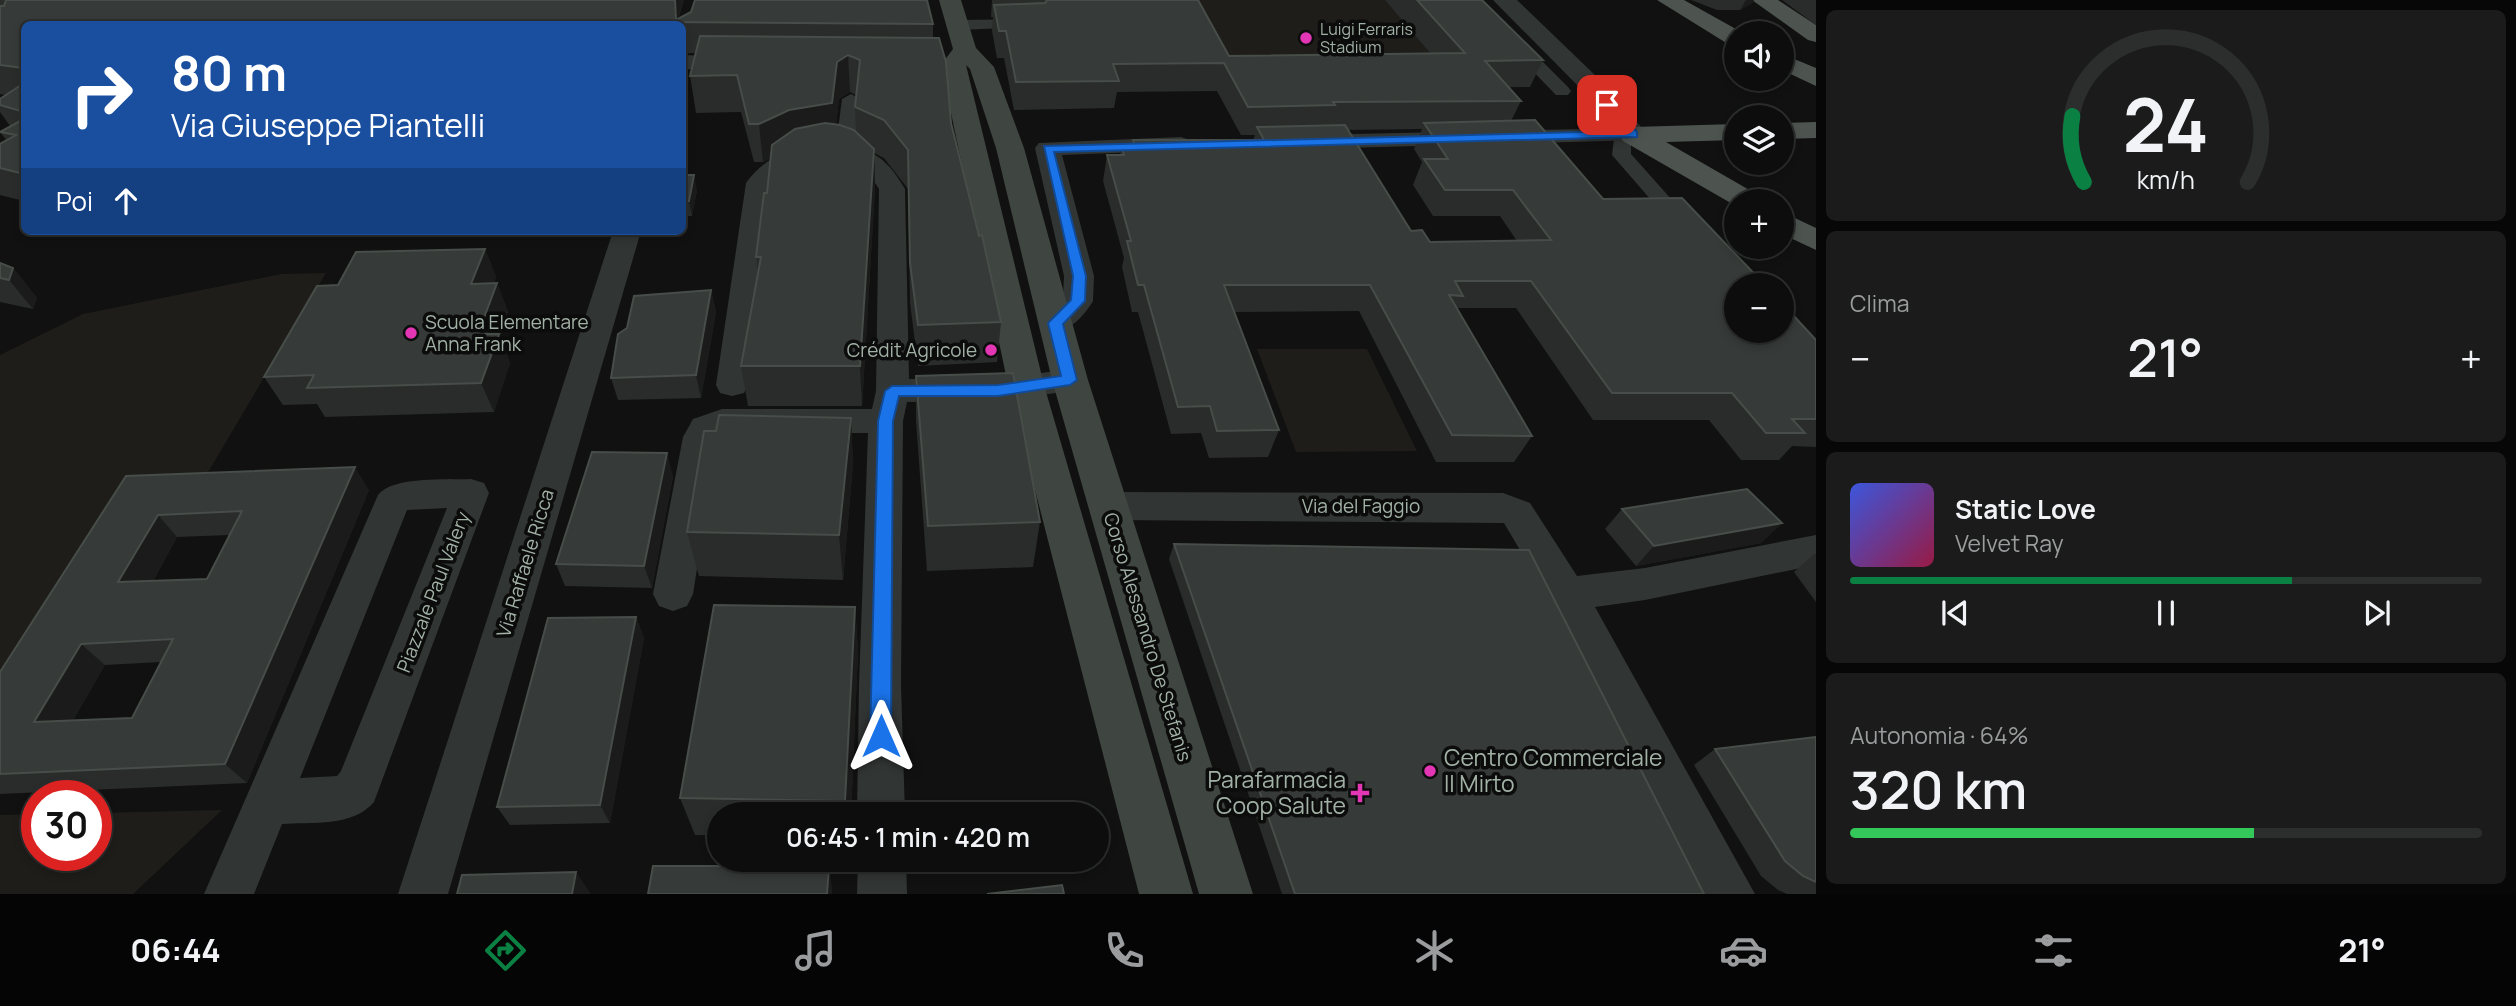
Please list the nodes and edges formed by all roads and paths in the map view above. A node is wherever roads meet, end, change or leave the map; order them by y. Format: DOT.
graph roads {
  1 [pos="950,0"];
  2 [pos="1472,0"];
  3 [pos="1504,0"];
  4 [pos="1668,0"];
  5 [pos="1767,2"];
  6 [pos="1036,24"];
  7 [pos="1724,32"];
  8 [pos="1816,35"];
  9 [pos="951,51"];
  10 [pos="686,62"];
  11 [pos="761,64"];
  12 [pos="1562,91"];
  13 [pos="851,99"];
  14 [pos="1816,130"];
  15 [pos="1794,131"];
  16 [pos="1724,132"];
  17 [pos="1633,135"];
  18 [pos="1286,143"];
  19 [pos="1204,144"];
  20 [pos="844,153"];
  21 [pos="1727,189"];
  22 [pos="1665,204"];
  23 [pos="1794,228"];
  24 [pos="626,235"];
  25 [pos="1816,241"];
  26 [pos="1055,323"];
  27 [pos="1070,380"];
  28 [pos="1026,385"];
  29 [pos="732,386"];
  30 [pos="889,406"];
  31 [pos="1109,506"];
  32 [pos="1816,550"];
  33 [pos="674,594"];
  34 [pos="1567,594"];
  35 [pos="269,802"];
  36 [pos="881,802"];
  37 [pos="882,872"];
  38 [pos="229,894"];
  39 [pos="423,894"];
  40 [pos="882,894"];
  41 [pos="1166,894"];
  42 [pos="1226,894"];
  43 [pos="1730,894"];
  1 -- 9 [label="main road, Corso Alessandro De Stefanis"];
  2 -- 12 [label="street"];
  3 -- 17 [label="street"];
  4 -- 7 [label="main road"];
  5 -- 8 [label="main road"];
  6 -- 9 [label="street"];
  9 -- 26 [label="main road, Corso Alessandro De Stefanis"];
  9 -- 28 [label="main road, Corso Alessandro De Stefanis"];
  10 -- 11 [label="street"];
  13 -- 20 [label="street"];
  14 -- 15 [label="main road"];
  16 -- 17 [label="main road"];
  17 -- 18 [label="street"];
  17 -- 21 [label="main road"];
  17 -- 22 [label="street"];
  19 -- 26 [label="street"];
  20 -- 29 [label="street"];
  20 -- 30 [label="street"];
  23 -- 25 [label="main road"];
  24 -- 39 [label="street, Via Raffaele Ricca"];
  26 -- 27 [label="main road, Corso Alessandro De Stefanis"];
  27 -- 28 [label="street"];
  27 -- 31 [label="main road, Corso Alessandro De Stefanis"];
  28 -- 30 [label="street"];
  28 -- 41 [label="main road, Corso Alessandro De Stefanis"];
  30 -- 33 [label="street"];
  30 -- 36 [label="street"];
  31 -- 34 [label="street, Via del Faggio"];
  31 -- 42 [label="main road, Corso Alessandro De Stefanis"];
  32 -- 34 [label="street"];
  34 -- 43 [label="street, Via del Faggio"];
  35 -- 35 [label="street, Piazzale Paul Valery"];
  35 -- 38 [label="street, Piazzale Paul Valery"];
  37 -- 40 [label="street"];
}
